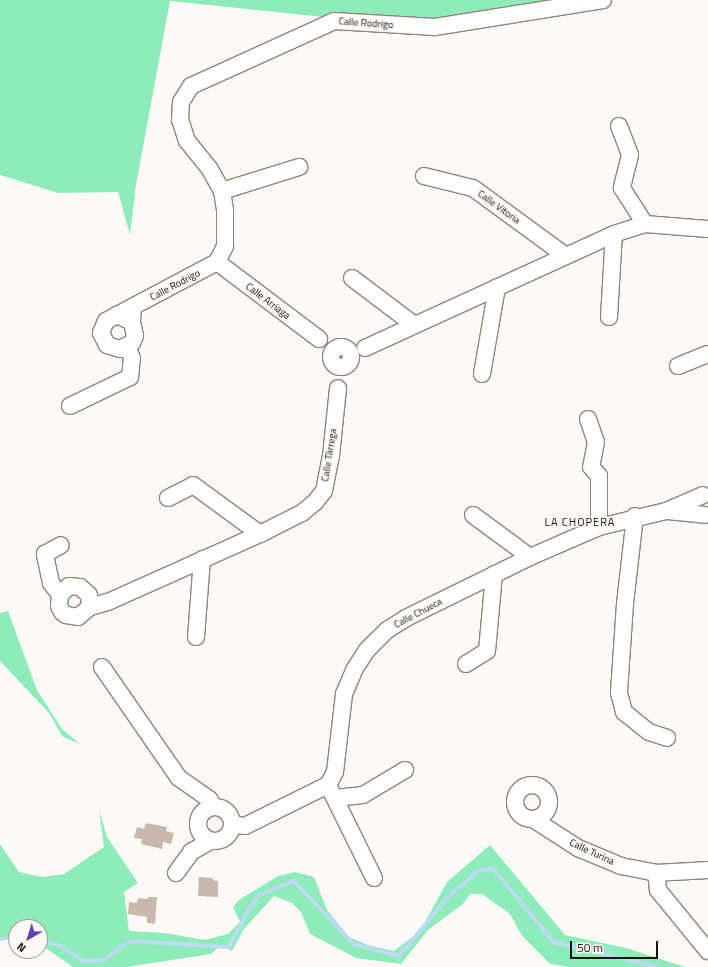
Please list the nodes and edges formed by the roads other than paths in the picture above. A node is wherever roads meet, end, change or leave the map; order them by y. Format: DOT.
graph roads {
  1 [pos="603,0"];
  2 [pos="619,126"];
  3 [pos="299,168"];
  4 [pos="424,176"];
  5 [pos="222,191"];
  6 [pos="645,224"];
  7 [pos="708,229"];
  8 [pos="614,234"];
  9 [pos="566,256"];
  10 [pos="217,262"];
  11 [pos="352,278"];
  12 [pos="497,287"];
  13 [pos="127,315"];
  14 [pos="609,317"];
  15 [pos="413,324"];
  16 [pos="127,347"];
  17 [pos="708,354"];
  18 [pos="341,357"];
  19 [pos="678,366"];
  20 [pos="482,374"];
  21 [pos="70,406"];
  22 [pos="588,419"];
  23 [pos="705,491"];
  24 [pos="168,498"];
  25 [pos="666,511"];
  26 [pos="473,515"];
  27 [pos="635,516"];
  28 [pos="707,516"];
  29 [pos="599,527"];
  30 [pos="260,534"];
  31 [pos="61,545"];
  32 [pos="530,557"];
  33 [pos="202,559"];
  34 [pos="494,574"];
  35 [pos="60,594"];
  36 [pos="90,607"];
  37 [pos="196,637"];
  38 [pos="466,664"];
  39 [pos="102,667"];
  40 [pos="667,738"];
  41 [pos="405,770"];
  42 [pos="332,791"];
  43 [pos="214,807"];
  44 [pos="533,819"];
  45 [pos="232,824"];
  46 [pos="210,841"];
  47 [pos="708,870"];
  48 [pos="176,873"];
  49 [pos="656,873"];
  50 [pos="374,878"];
  51 [pos="708,951"];
  1 -- 5 [label="street, Calle Rodrigo"];
  2 -- 6 [label="street"];
  3 -- 5 [label="street"];
  4 -- 9 [label="street, Calle Vitoria"];
  5 -- 10 [label="street, Calle Rodrigo"];
  6 -- 7 [label="street"];
  6 -- 8 [label="street"];
  8 -- 9 [label="street"];
  8 -- 14 [label="street"];
  9 -- 12 [label="street"];
  10 -- 13 [label="street, Calle Rodrigo"];
  10 -- 18 [label="street, Calle Arriaga"];
  11 -- 15 [label="street"];
  12 -- 15 [label="street"];
  12 -- 20 [label="street"];
  13 -- 16 [label="street"];
  13 -- 16 [label="street, Calle Rodrigo"];
  15 -- 18 [label="street"];
  16 -- 21 [label="street"];
  17 -- 19 [label="street"];
  18 -- 30 [label="street, Calle Tárrega"];
  22 -- 29 [label="street"];
  23 -- 25 [label="street, Calle Chueca"];
  23 -- 28 [label="street"];
  24 -- 30 [label="street"];
  25 -- 27 [label="street, Calle Chueca"];
  25 -- 28 [label="street, Calle Chueca"];
  26 -- 32 [label="street"];
  27 -- 29 [label="street, Calle Chueca"];
  27 -- 40 [label="street"];
  29 -- 32 [label="street, Calle Chueca"];
  30 -- 33 [label="street, Calle Tárrega"];
  31 -- 35 [label="street, Calle Tárrega"];
  32 -- 34 [label="street, Calle Chueca"];
  33 -- 36 [label="street, Calle Tárrega"];
  33 -- 37 [label="street"];
  34 -- 38 [label="street"];
  34 -- 42 [label="street, Calle Chueca"];
  35 -- 36 [label="street"];
  35 -- 36 [label="street, Calle Tárrega"];
  39 -- 43 [label="street"];
  41 -- 42 [label="street"];
  42 -- 45 [label="street"];
  42 -- 50 [label="street"];
  43 -- 45 [label="street"];
  43 -- 46 [label="street"];
  44 -- 49 [label="street, Calle Turina"];
  45 -- 46 [label="street"];
  46 -- 48 [label="street"];
  47 -- 49 [label="street, Calle Turina"];
  49 -- 51 [label="street"];
}
